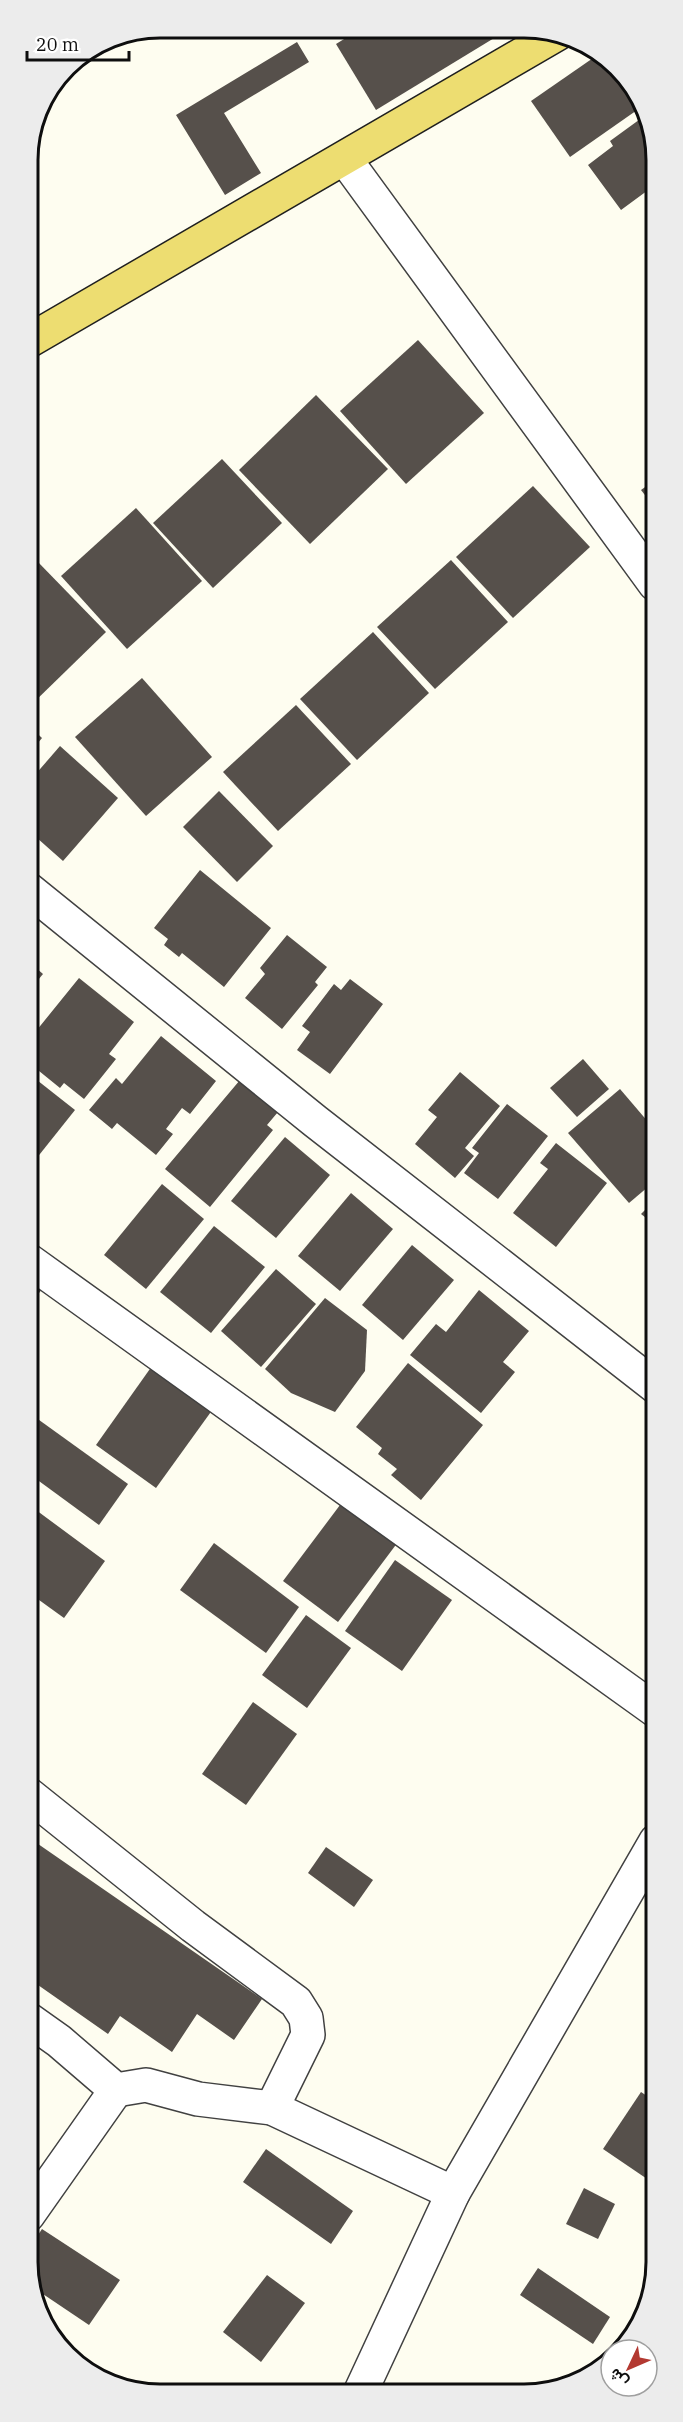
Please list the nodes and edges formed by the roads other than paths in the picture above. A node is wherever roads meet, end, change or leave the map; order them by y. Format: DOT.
graph roads {
  1 [pos="547,40"];
  2 [pos="345,159"];
  3 [pos="38,336"];
  4 [pos="646,571"];
  5 [pos="38,897"];
  6 [pos="38,1267"];
  7 [pos="645,1379"];
  8 [pos="645,1702"];
  9 [pos="38,1802"];
  10 [pos="645,1860"];
  11 [pos="38,2026"];
  12 [pos="116,2090"];
  13 [pos="272,2108"];
  14 [pos="453,2193"];
  15 [pos="38,2201"];
  16 [pos="364,2384"];
  1 -- 2 [label="main road"];
  2 -- 3 [label="main road"];
  2 -- 4 [label="street"];
  5 -- 7 [label="street"];
  6 -- 8 [label="street"];
  9 -- 13 [label="street"];
  10 -- 14 [label="street"];
  11 -- 12 [label="street"];
  12 -- 13 [label="street"];
  12 -- 15 [label="street"];
  13 -- 14 [label="street"];
  14 -- 16 [label="street"];
}
